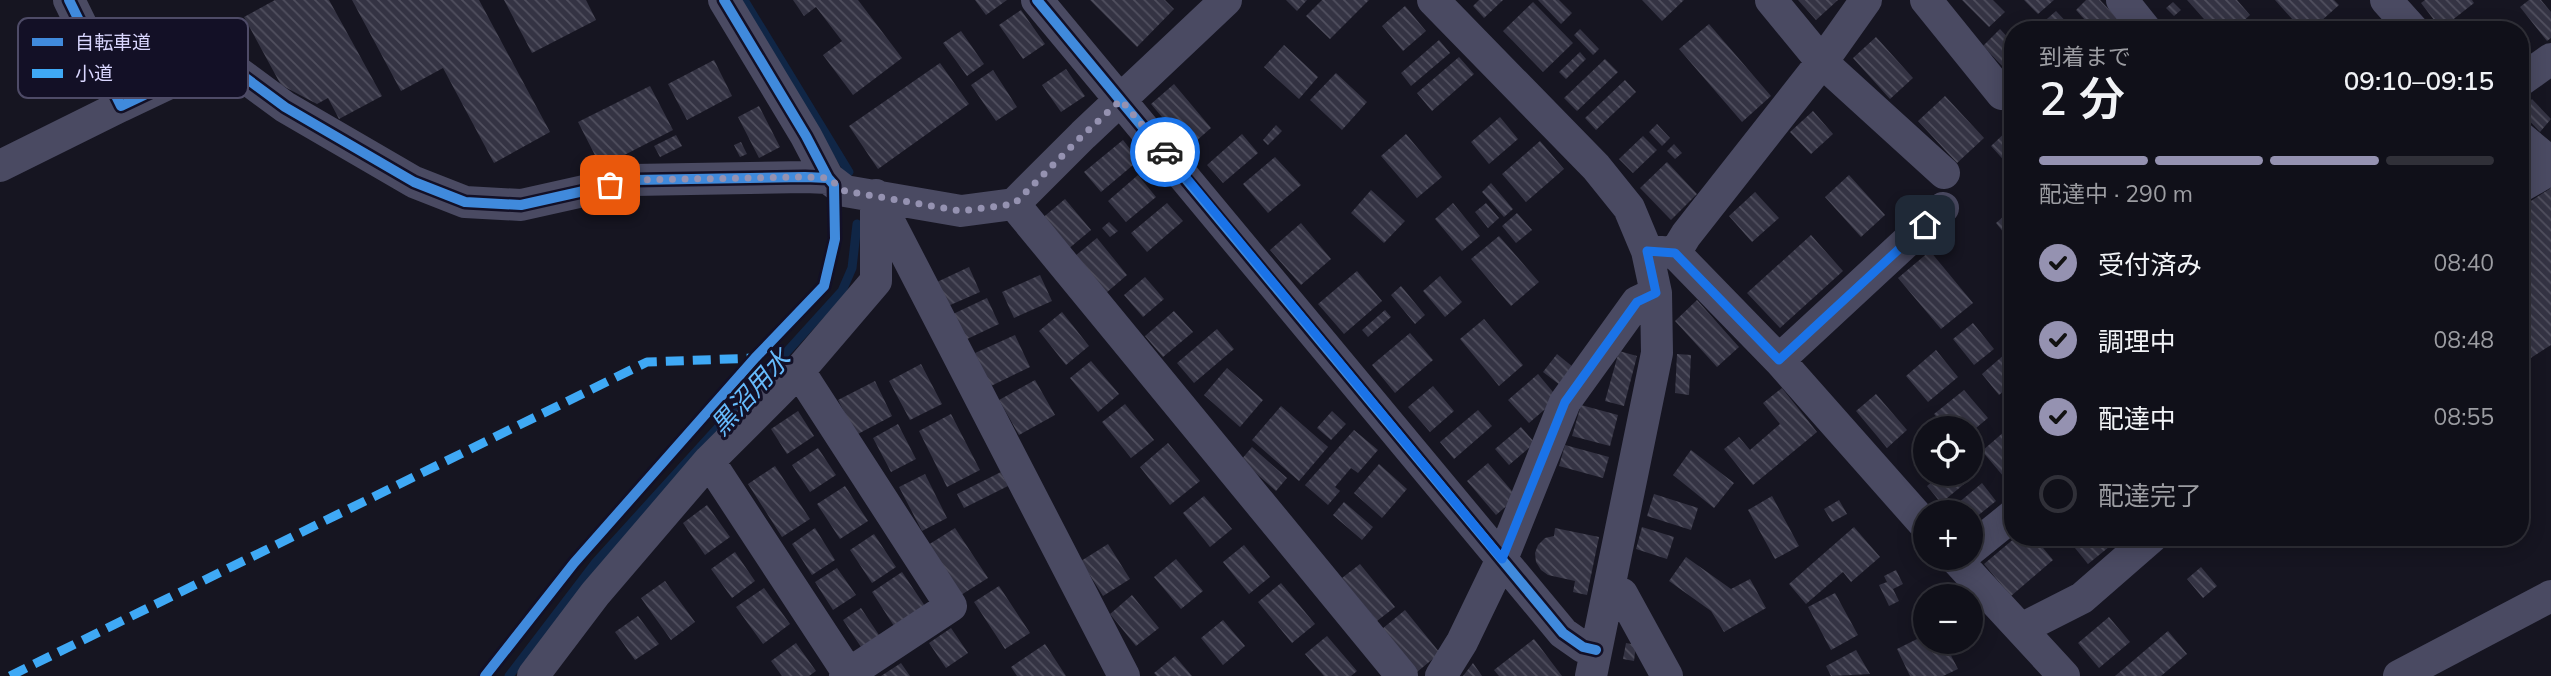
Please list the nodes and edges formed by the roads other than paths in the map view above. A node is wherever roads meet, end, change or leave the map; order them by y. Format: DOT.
graph roads {
  1 [pos="69,0"];
  2 [pos="724,0"];
  3 [pos="1037,0"];
  4 [pos="1226,0"];
  5 [pos="1433,0"];
  6 [pos="1771,0"];
  7 [pos="1866,0"];
  8 [pos="1926,0"];
  9 [pos="2122,0"];
  10 [pos="2386,0"];
  11 [pos="78,18"];
  12 [pos="2139,21"];
  13 [pos="2405,21"];
  14 [pos="2551,59"];
  15 [pos="1822,62"];
  16 [pos="2529,75"];
  17 [pos="248,80"];
  18 [pos="2004,92"];
  19 [pos="117,98"];
  20 [pos="138,98"];
  21 [pos="1121,100"];
  22 [pos="121,106"];
  23 [pos="2529,145"];
  24 [pos="2551,163"];
  25 [pos="0,166"];
  26 [pos="2551,169"];
  27 [pos="1944,173"];
  28 [pos="828,178"];
  29 [pos="2529,182"];
  30 [pos="876,195"];
  31 [pos="1014,204"];
  32 [pos="1943,208"];
  33 [pos="1661,252"];
  34 [pos="1656,293"];
  35 [pos="1779,360"];
  36 [pos="799,371"];
  37 [pos="709,461"];
  38 [pos="1913,511"];
  39 [pos="2004,522"];
  40 [pos="1983,539"];
  41 [pos="2142,546"];
  42 [pos="1502,559"];
  43 [pos="1971,570"];
  44 [pos="1610,591"];
  45 [pos="2549,601"];
  46 [pos="2021,629"];
  47 [pos="1594,663"];
  48 [pos="2413,673"];
  49 [pos="848,675"];
  50 [pos="533,676"];
  51 [pos="1124,676"];
  52 [pos="1402,676"];
  53 [pos="1441,676"];
  54 [pos="1667,676"];
  55 [pos="2064,676"];
  1 -- 11 [label="street"];
  2 -- 28 [label="street"];
  3 -- 21 [label="street"];
  4 -- 21 [label="street"];
  5 -- 33 [label="street"];
  6 -- 15 [label="street"];
  7 -- 15 [label="street"];
  8 -- 18 [label="street"];
  9 -- 12 [label="street"];
  10 -- 13 [label="street"];
  14 -- 16 [label="street"];
  15 -- 27 [label="street"];
  15 -- 33 [label="street"];
  17 -- 28 [label="street"];
  19 -- 22 [label="street"];
  20 -- 22 [label="street"];
  21 -- 31 [label="street"];
  21 -- 42 [label="street"];
  22 -- 25 [label="street"];
  23 -- 24 [label="street"];
  26 -- 29 [label="street"];
  28 -- 30 [label="street"];
  30 -- 31 [label="street"];
  30 -- 36 [label="street"];
  30 -- 51 [label="street"];
  31 -- 52 [label="street"];
  32 -- 35 [label="street"];
  33 -- 34 [label="street"];
  33 -- 35 [label="street"];
  34 -- 42 [label="street"];
  34 -- 44 [label="street"];
  35 -- 38 [label="street"];
  36 -- 37 [label="street"];
  36 -- 49 [label="street"];
  37 -- 49 [label="street"];
  37 -- 50 [label="street"];
  39 -- 40 [label="street"];
  41 -- 46 [label="street"];
  42 -- 47 [label="street"];
  42 -- 53 [label="street"];
  43 -- 46 [label="street"];
  44 -- 47 [label="street"];
  44 -- 54 [label="street"];
  45 -- 48 [label="street"];
  46 -- 55 [label="street"];
}
